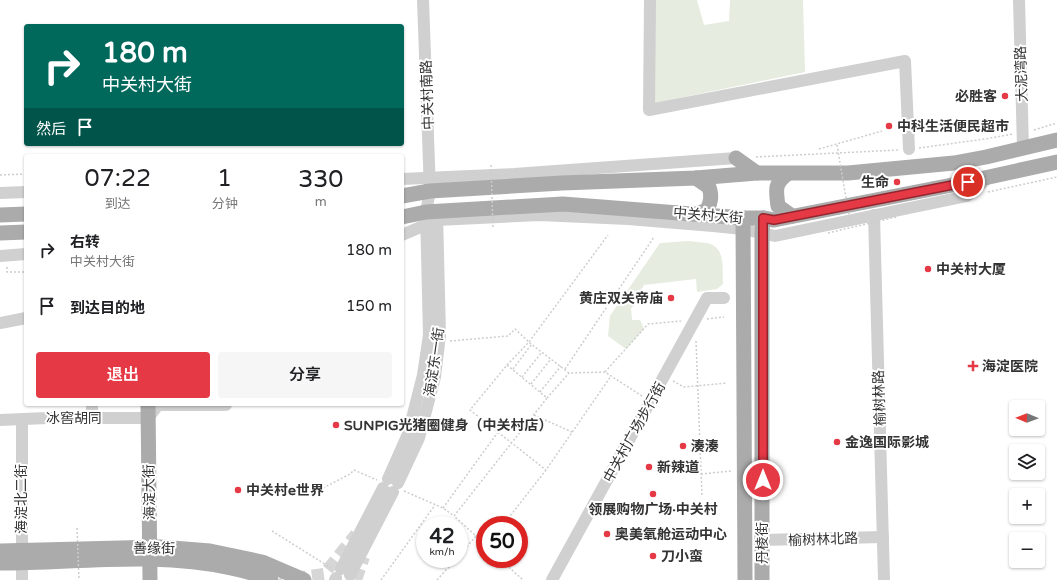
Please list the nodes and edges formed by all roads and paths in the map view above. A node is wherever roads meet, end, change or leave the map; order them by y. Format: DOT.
graph roads {
  1 [pos="423,0"];
  2 [pos="650,0"];
  3 [pos="1019,0"];
  4 [pos="882,131"];
  5 [pos="1057,140"];
  6 [pos="837,145"];
  7 [pos="1023,148"];
  8 [pos="819,149"];
  9 [pos="909,149"];
  10 [pos="736,158"];
  11 [pos="1057,162"];
  12 [pos="491,166"];
  13 [pos="757,173"];
  14 [pos="24,174"];
  15 [pos="788,174"];
  16 [pos="0,175"];
  17 [pos="990,177"];
  18 [pos="1057,177"];
  19 [pos="696,178"];
  20 [pos="404,179"];
  21 [pos="430,184"];
  22 [pos="24,192"];
  23 [pos="0,193"];
  24 [pos="404,195"];
  25 [pos="967,196"];
  26 [pos="24,214"];
  27 [pos="697,214"];
  28 [pos="0,215"];
  29 [pos="874,215"];
  30 [pos="792,216"];
  31 [pos="404,217"];
  32 [pos="432,217"];
  33 [pos="896,217"];
  34 [pos="763,218"];
  35 [pos="743,224"];
  36 [pos="851,227"];
  37 [pos="493,228"];
  38 [pos="24,232"];
  39 [pos="0,233"];
  40 [pos="762,233"];
  41 [pos="828,233"];
  42 [pos="404,234"];
  43 [pos="608,235"];
  44 [pos="654,237"];
  45 [pos="24,254"];
  46 [pos="0,256"];
  47 [pos="7,266"];
  48 [pos="24,272"];
  49 [pos="724,298"];
  50 [pos="24,318"];
  51 [pos="724,318"];
  52 [pos="696,319"];
  53 [pos="0,323"];
  54 [pos="440,341"];
  55 [pos="696,341"];
  56 [pos="529,342"];
  57 [pos="531,344"];
  58 [pos="542,352"];
  59 [pos="551,359"];
  60 [pos="507,365"];
  61 [pos="561,366"];
  62 [pos="513,369"];
  63 [pos="565,369"];
  64 [pos="569,372"];
  65 [pos="605,372"];
  66 [pos="611,376"];
  67 [pos="522,377"];
  68 [pos="664,377"];
  69 [pos="727,383"];
  70 [pos="531,384"];
  71 [pos="698,386"];
  72 [pos="540,392"];
  73 [pos="546,400"];
  74 [pos="650,401"];
  75 [pos="92,406"];
  76 [pos="202,406"];
  77 [pos="153,408"];
  78 [pos="534,415"];
  79 [pos="92,418"];
  80 [pos="22,419"];
  81 [pos="0,420"];
  82 [pos="498,432"];
  83 [pos="572,432"];
  84 [pos="512,443"];
  85 [pos="546,470"];
  86 [pos="731,471"];
  87 [pos="701,474"];
  88 [pos="390,486"];
  89 [pos="702,496"];
  90 [pos="435,505"];
  91 [pos="443,508"];
  92 [pos="510,516"];
  93 [pos="77,528"];
  94 [pos="272,530"];
  95 [pos="476,536"];
  96 [pos="883,537"];
  97 [pos="762,540"];
  98 [pos="468,545"];
  99 [pos="0,550"];
  100 [pos="155,553"];
  101 [pos="21,557"];
  102 [pos="0,563"];
  103 [pos="448,568"];
  104 [pos="510,568"];
  105 [pos="339,574"];
  106 [pos="22,580"];
  107 [pos="79,580"];
  108 [pos="150,580"];
  109 [pos="160,580"];
  110 [pos="271,580"];
  111 [pos="304,580"];
  112 [pos="381,580"];
  113 [pos="437,580"];
  114 [pos="523,580"];
  115 [pos="552,580"];
  116 [pos="745,580"];
  117 [pos="762,580"];
  118 [pos="884,580"];
  1 -- 21 [label="street, 中关村南路"];
  2 -- 9 [label="street"];
  3 -- 7 [label="street, 大泥湾路"];
  4 -- 6 [label="path"];
  5 -- 7 [label="main road"];
  6 -- 8 [label="path"];
  6 -- 36 [label="path, bridge"];
  7 -- 15 [label="main road"];
  10 -- 13 [label="main road"];
  10 -- 21 [label="street"];
  11 -- 17 [label="main road, 中关村大街"];
  12 -- 37 [label="path, bridge"];
  13 -- 15 [label="main road"];
  13 -- 19 [label="main road"];
  14 -- 16 [label="path"];
  15 -- 30 [label="main road"];
  17 -- 25 [label="street"];
  17 -- 30 [label="main road, 中关村大街"];
  18 -- 25 [label="path"];
  19 -- 21 [label="main road"];
  19 -- 27 [label="main road"];
  20 -- 21 [label="street"];
  21 -- 24 [label="main road"];
  21 -- 32 [label="street, 中关村南路"];
  22 -- 23 [label="street"];
  25 -- 29 [label="street, 中关村大街"];
  26 -- 28 [label="main road"];
  27 -- 32 [label="main road, 中关村大街"];
  27 -- 35 [label="main road, 中关村大街"];
  29 -- 40 [label="street, 中关村大街"];
  29 -- 96 [label="street, 榆树林路"];
  30 -- 34 [label="main road, 中关村大街"];
  31 -- 32 [label="main road, 中关村大街"];
  32 -- 35 [label="street, 中关村大街"];
  32 -- 42 [label="street"];
  32 -- 54 [label="street, 海淀东一街"];
  32 -- 88 [label="street, 海淀东一街"];
  33 -- 36 [label="path, bridge"];
  34 -- 35 [label="main road, 中关村大街"];
  34 -- 40 [label="main road, 丹棱街"];
  35 -- 40 [label="street, 中关村大街"];
  35 -- 116 [label="main road, 丹棱街"];
  36 -- 41 [label="path, bridge"];
  38 -- 39 [label="main road"];
  40 -- 97 [label="main road, 丹棱街"];
  43 -- 56 [label="path"];
  44 -- 63 [label="path"];
  45 -- 46 [label="street"];
  47 -- 48 [label="path"];
  49 -- 52 [label="street, 中关村广场步行街"];
  50 -- 53 [label="street"];
  51 -- 52 [label="path"];
  52 -- 65 [label="path"];
  52 -- 68 [label="street, 中关村广场步行街"];
  54 -- 56 [label="path"];
  54 -- 88 [label="street, 海淀东一街"];
  55 -- 71 [label="path"];
  56 -- 57 [label="path"];
  56 -- 60 [label="path"];
  57 -- 58 [label="path"];
  57 -- 62 [label="path"];
  58 -- 59 [label="path"];
  58 -- 67 [label="path"];
  59 -- 61 [label="path"];
  59 -- 70 [label="path"];
  60 -- 62 [label="path"];
  60 -- 82 [label="path"];
  61 -- 63 [label="path"];
  61 -- 72 [label="path"];
  62 -- 67 [label="path"];
  63 -- 64 [label="path"];
  64 -- 65 [label="path"];
  64 -- 73 [label="path"];
  65 -- 66 [label="path"];
  66 -- 74 [label="path"];
  66 -- 83 [label="path"];
  67 -- 70 [label="path"];
  68 -- 71 [label="path"];
  68 -- 74 [label="street, 中关村广场步行街"];
  69 -- 71 [label="path"];
  70 -- 72 [label="path"];
  71 -- 87 [label="path"];
  72 -- 73 [label="path"];
  73 -- 78 [label="path"];
  74 -- 115 [label="street, 中关村广场步行街"];
  75 -- 79 [label="street"];
  76 -- 77 [label="street, 冰窖胡同"];
  77 -- 79 [label="street, 冰窖胡同"];
  77 -- 100 [label="main road, 海淀大街"];
  78 -- 83 [label="path"];
  78 -- 84 [label="path"];
  79 -- 80 [label="street, 冰窖胡同"];
  80 -- 81 [label="street, 冰窖胡同"];
  80 -- 101 [label="street, 海淀北二街"];
  82 -- 84 [label="path"];
  82 -- 91 [label="path"];
  83 -- 85 [label="path"];
  84 -- 85 [label="path"];
  84 -- 95 [label="path"];
  85 -- 92 [label="path"];
  86 -- 87 [label="path"];
  87 -- 89 [label="path"];
  88 -- 105 [label="street, 海淀东一街"];
  90 -- 112 [label="path"];
  93 -- 107 [label="path, bridge"];
  94 -- 105 [label="path"];
  95 -- 98 [label="path"];
  96 -- 97 [label="street, 榆树林北路"];
  96 -- 118 [label="street, 榆树林路"];
  97 -- 117 [label="main road, 丹棱街"];
  99 -- 101 [label="main road, 善缘街"];
  100 -- 101 [label="main road, 善缘街"];
  100 -- 108 [label="main road, 海淀大街"];
  100 -- 109 [label="main road, 海淀大街"];
  100 -- 110 [label="main road, 善缘街"];
  100 -- 111 [label="main road, 善缘街"];
  101 -- 102 [label="main road, 善缘街"];
  101 -- 106 [label="street, 海淀北二街"];
  103 -- 113 [label="path"];
  104 -- 114 [label="path"];
}
